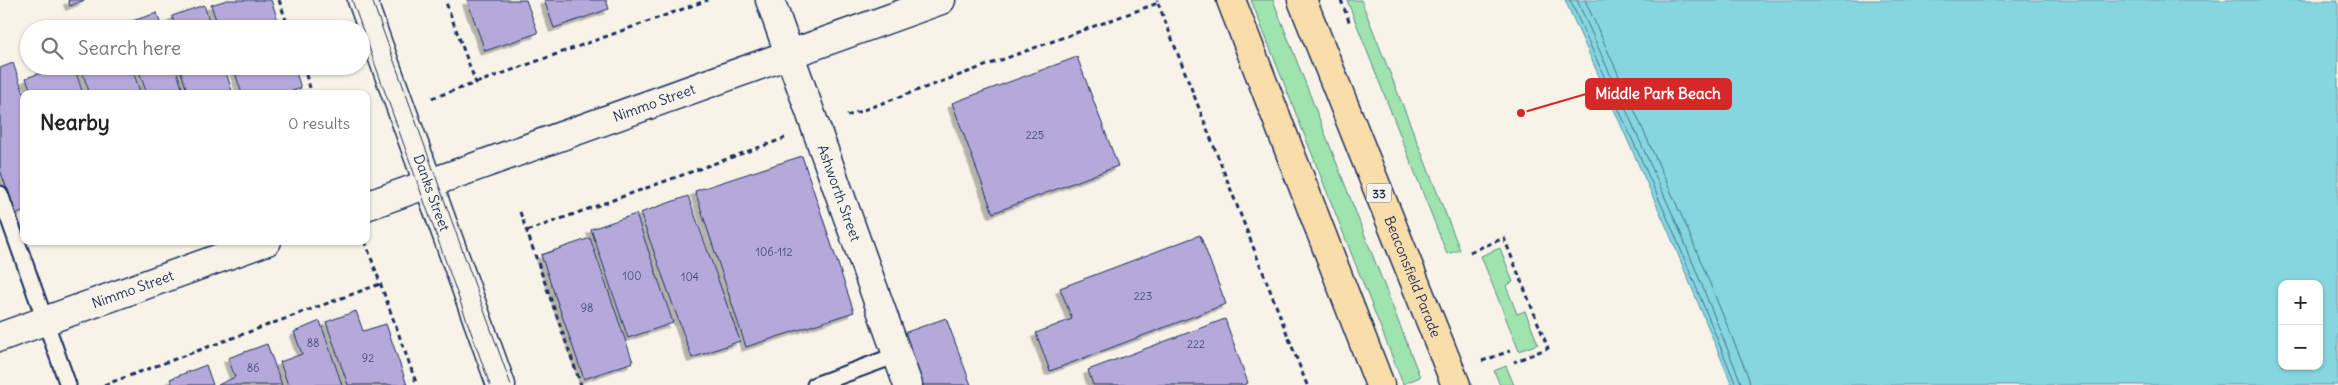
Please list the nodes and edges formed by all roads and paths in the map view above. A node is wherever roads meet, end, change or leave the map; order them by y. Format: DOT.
graph roads {
  1 [pos="279,0"];
  2 [pos="362,0"];
  3 [pos="446,0"];
  4 [pos="708,0"];
  5 [pos="770,0"];
  6 [pos="941,0"];
  7 [pos="1231,0"];
  8 [pos="1302,0"];
  9 [pos="1158,3"];
  10 [pos="287,20"];
  11 [pos="369,20"];
  12 [pos="370,22"];
  13 [pos="790,54"];
  14 [pos="306,75"];
  15 [pos="476,83"];
  16 [pos="311,90"];
  17 [pos="402,109"];
  18 [pos="429,183"];
  19 [pos="0,194"];
  20 [pos="370,205"];
  21 [pos="520,212"];
  22 [pos="256,245"];
  23 [pos="366,245"];
  24 [pos="1470,252"];
  25 [pos="380,284"];
  26 [pos="45,321"];
  27 [pos="0,337"];
  28 [pos="897,355"];
  29 [pos="1514,362"];
  30 [pos="68,385"];
  31 [pos="104,385"];
  32 [pos="417,385"];
  33 [pos="501,385"];
  34 [pos="581,385"];
  35 [pos="815,385"];
  36 [pos="908,385"];
  37 [pos="1307,385"];
  38 [pos="1380,385"];
  39 [pos="1456,385"];
  1 -- 10 [label="path"];
  2 -- 11 [label="street, Danks Street"];
  3 -- 15 [label="path"];
  4 -- 15 [label="path"];
  5 -- 13 [label="street, Ashworth Street"];
  6 -- 13 [label="street, Nimmo Street"];
  7 -- 38 [label="main road"];
  8 -- 39 [label="main road, Beaconsfield Parade / 33"];
  9 -- 37 [label="path"];
  12 -- 17 [label="street, Danks Street"];
  13 -- 18 [label="street, Nimmo Street"];
  13 -- 28 [label="street, Ashworth Street"];
  14 -- 16 [label="path"];
  15 -- 17 [label="path"];
  17 -- 18 [label="street, Danks Street"];
  18 -- 20 [label="street, Nimmo Street"];
  18 -- 33 [label="street, Danks Street"];
  19 -- 26 [label="lane"];
  21 -- 34 [label="path"];
  22 -- 26 [label="street, Nimmo Street"];
  23 -- 25 [label="path"];
  24 -- 29 [label="path"];
  25 -- 31 [label="path"];
  25 -- 32 [label="path"];
  26 -- 27 [label="street, Nimmo Street"];
  26 -- 30 [label="lane"];
  28 -- 35 [label="lane"];
  28 -- 36 [label="street, Ashworth Street"];
}
